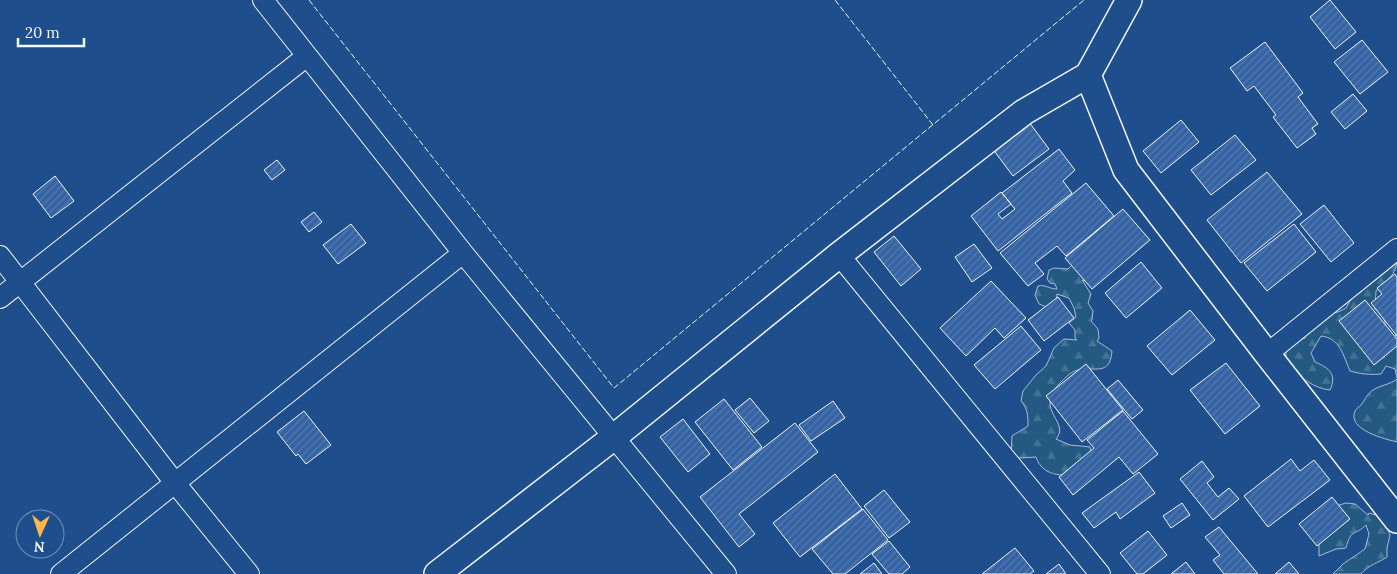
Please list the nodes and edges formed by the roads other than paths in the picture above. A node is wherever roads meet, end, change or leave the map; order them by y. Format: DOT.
graph roads {
  1 [pos="263,0"];
  2 [pos="1129,0"];
  3 [pos="307,56"];
  4 [pos="1088,75"];
  5 [pos="1397,249"];
  6 [pos="463,253"];
  7 [pos="839,255"];
  8 [pos="0,256"];
  9 [pos="20,282"];
  10 [pos="0,298"];
  11 [pos="1267,354"];
  12 [pos="614,437"];
  13 [pos="175,483"];
  14 [pos="1397,520"];
  15 [pos="61,574"];
  16 [pos="250,574"];
  17 [pos="437,574"];
  18 [pos="726,574"];
  19 [pos="1100,574"];
  1 -- 3 [label="street"];
  2 -- 4 [label="street"];
  3 -- 6 [label="street"];
  3 -- 9 [label="street"];
  4 -- 7 [label="street"];
  4 -- 11 [label="street"];
  5 -- 11 [label="street"];
  6 -- 12 [label="street"];
  6 -- 13 [label="street"];
  7 -- 12 [label="street"];
  7 -- 19 [label="street"];
  8 -- 9 [label="street"];
  9 -- 10 [label="street"];
  9 -- 13 [label="street"];
  11 -- 14 [label="street"];
  12 -- 17 [label="street"];
  12 -- 18 [label="street"];
  13 -- 15 [label="street"];
  13 -- 16 [label="street"];
}
